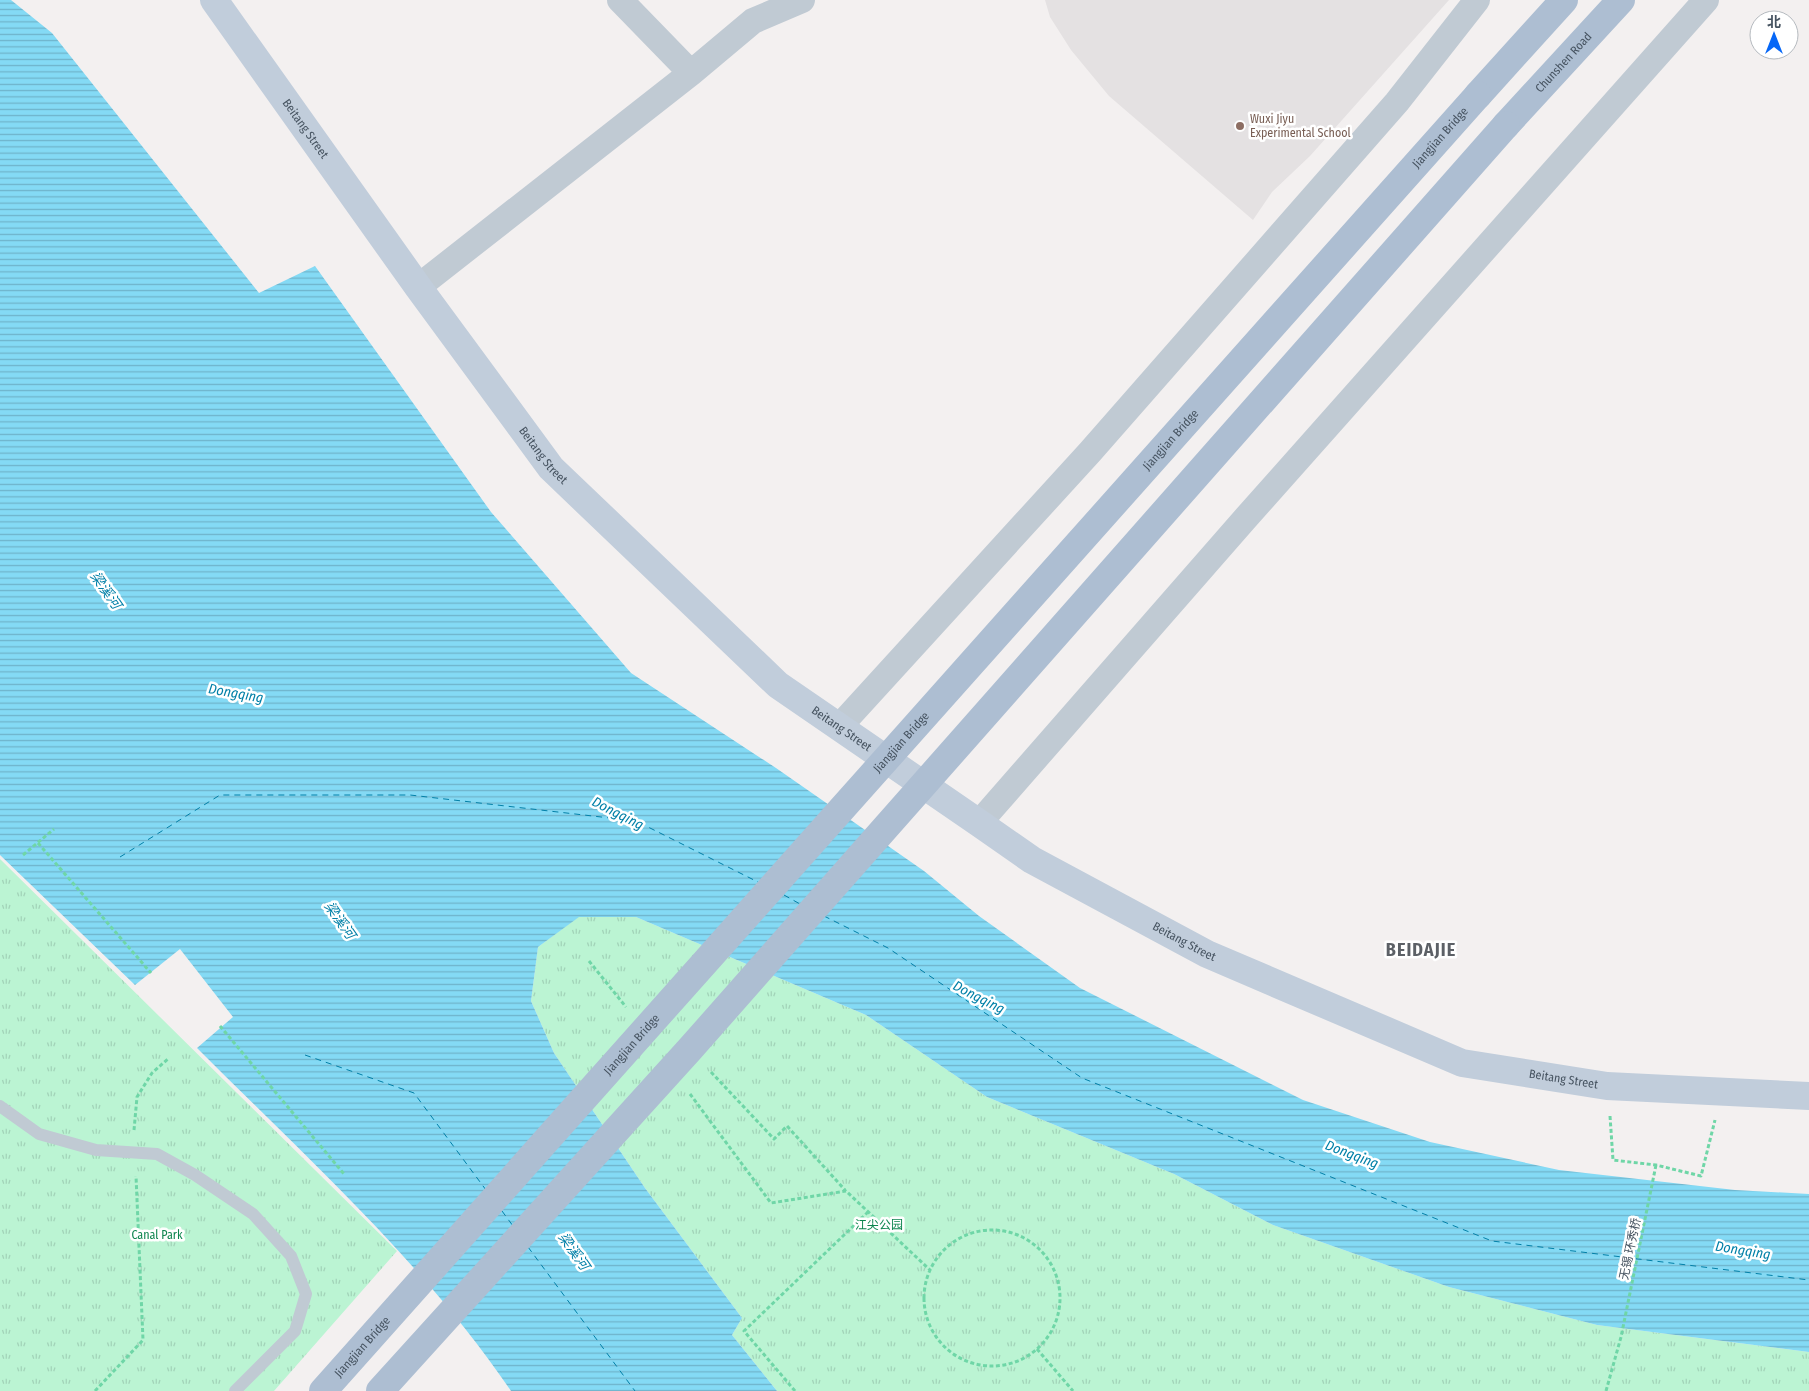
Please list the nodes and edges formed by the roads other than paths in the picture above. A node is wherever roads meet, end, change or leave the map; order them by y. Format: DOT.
graph roads {
  1 [pos="214,0"];
  2 [pos="620,0"];
  3 [pos="802,0"];
  4 [pos="1476,0"];
  5 [pos="1564,0"];
  6 [pos="1620,0"];
  7 [pos="1706,0"];
  8 [pos="691,74"];
  9 [pos="418,287"];
  10 [pos="839,726"];
  11 [pos="979,823"];
  12 [pos="1809,1096"];
  13 [pos="0,1106"];
  14 [pos="235,1391"];
  15 [pos="323,1391"];
  16 [pos="380,1391"];
  1 -- 9 [label="main road, Beitang Street"];
  2 -- 8 [label="street"];
  3 -- 8 [label="street"];
  4 -- 10 [label="street"];
  5 -- 15 [label="main road, Jiangjian Bridge, bridge"];
  6 -- 16 [label="main road, Chunshen Road, bridge"];
  7 -- 11 [label="street"];
  8 -- 9 [label="street"];
  9 -- 10 [label="main road, Beitang Street"];
  10 -- 11 [label="main road, Beitang Street"];
  11 -- 12 [label="main road, Beitang Street"];
  13 -- 14 [label="lane"];
}
